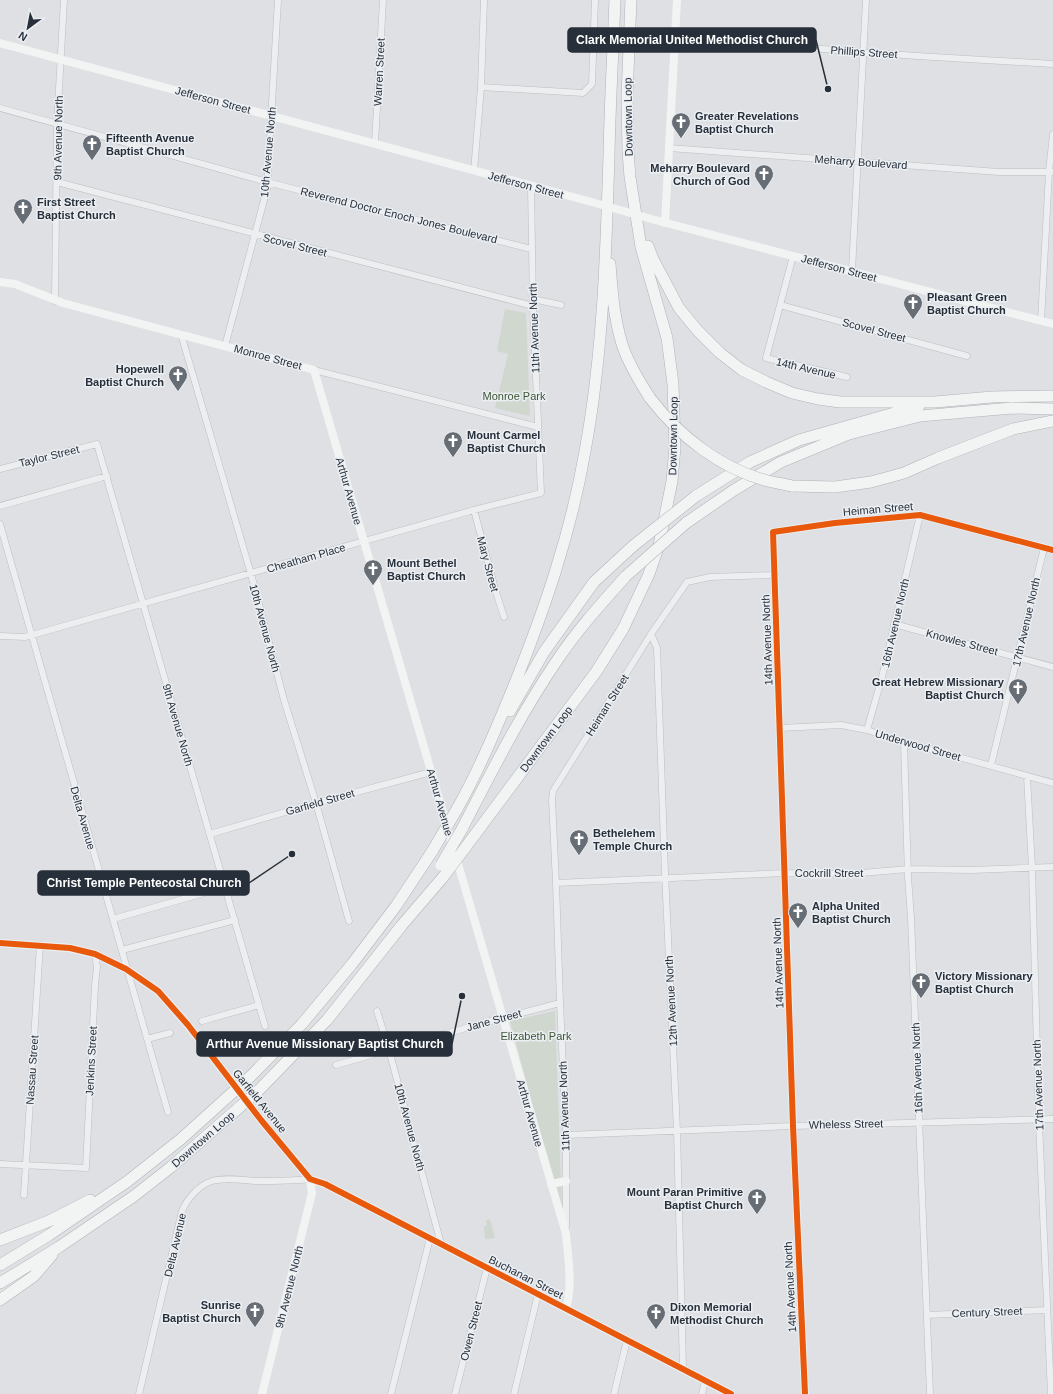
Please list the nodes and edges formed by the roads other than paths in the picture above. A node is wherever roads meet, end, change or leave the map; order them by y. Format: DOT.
graph roads {
  1 [pos="64,0"];
  2 [pos="278,0"];
  3 [pos="383,0"];
  4 [pos="484,0"];
  5 [pos="595,0"];
  6 [pos="615,0"];
  7 [pos="631,0"];
  8 [pos="677,0"];
  9 [pos="866,0"];
  10 [pos="676,38"];
  11 [pos="0,43"];
  12 [pos="864,52"];
  13 [pos="60,60"];
  14 [pos="1053,64"];
  15 [pos="481,87"];
  16 [pos="0,108"];
  17 [pos="272,116"];
  18 [pos="57,124"];
  19 [pos="1053,134"];
  20 [pos="375,143"];
  21 [pos="669,148"];
  22 [pos="858,162"];
  23 [pos="474,171"];
  24 [pos="1051,172"];
  25 [pos="57,182"];
  26 [pos="267,182"];
  27 [pos="531,186"];
  28 [pos="637,217"];
  29 [pos="665,223"];
  30 [pos="607,230"];
  31 [pos="256,235"];
  32 [pos="531,248"];
  33 [pos="793,256"];
  34 [pos="852,271"];
  35 [pos="0,282"];
  36 [pos="533,299"];
  37 [pos="55,301"];
  38 [pos="561,305"];
  39 [pos="780,305"];
  40 [pos="533,306"];
  41 [pos="1041,320"];
  42 [pos="1053,324"];
  43 [pos="181,334"];
  44 [pos="225,346"];
  45 [pos="967,356"];
  46 [pos="314,370"];
  47 [pos="847,377"];
  48 [pos="1053,396"];
  49 [pos="935,402"];
  50 [pos="1053,409"];
  51 [pos="1053,421"];
  52 [pos="538,427"];
  53 [pos="97,444"];
  54 [pos="0,469"];
  55 [pos="107,476"];
  56 [pos="541,493"];
  57 [pos="0,506"];
  58 [pos="474,510"];
  59 [pos="920,515"];
  60 [pos="0,524"];
  61 [pos="773,532"];
  62 [pos="364,542"];
  63 [pos="1044,548"];
  64 [pos="1053,550"];
  65 [pos="251,574"];
  66 [pos="775,575"];
  67 [pos="143,603"];
  68 [pos="504,618"];
  69 [pos="894,624"];
  70 [pos="651,634"];
  71 [pos="31,635"];
  72 [pos="0,636"];
  73 [pos="1018,657"];
  74 [pos="1053,667"];
  75 [pos="780,728"];
  76 [pos="867,730"];
  77 [pos="904,742"];
  78 [pos="488,749"];
  79 [pos="991,765"];
  80 [pos="431,772"];
  81 [pos="1027,776"];
  82 [pos="558,783"];
  83 [pos="1053,783"];
  84 [pos="316,803"];
  85 [pos="210,834"];
  86 [pos="1053,867"];
  87 [pos="1032,868"];
  88 [pos="908,869"];
  89 [pos="443,871"];
  90 [pos="785,873"];
  91 [pos="665,878"];
  92 [pos="556,883"];
  93 [pos="225,887"];
  94 [pos="113,919"];
  95 [pos="235,920"];
  96 [pos="349,921"];
  97 [pos="0,944"];
  98 [pos="40,945"];
  99 [pos="122,950"];
  100 [pos="95,954"];
  101 [pos="126,969"];
  102 [pos="560,1003"];
  103 [pos="259,1005"];
  104 [pos="377,1011"];
  105 [pos="503,1018"];
  106 [pos="202,1021"];
  107 [pos="264,1026"];
  108 [pos="170,1033"];
  109 [pos="147,1039"];
  110 [pos="389,1050"];
  111 [pos="336,1066"];
  112 [pos="168,1112"];
  113 [pos="1039,1119"];
  114 [pos="1053,1119"];
  115 [pos="919,1123"];
  116 [pos="793,1126"];
  117 [pos="676,1131"];
  118 [pos="566,1135"];
  119 [pos="0,1164"];
  120 [pos="26,1165"];
  121 [pos="310,1179"];
  122 [pos="128,1181"];
  123 [pos="566,1181"];
  124 [pos="551,1184"];
  125 [pos="24,1194"];
  126 [pos="566,1234"];
  127 [pos="430,1238"];
  128 [pos="0,1240"];
  129 [pos="442,1244"];
  130 [pos="59,1247"];
  131 [pos="0,1265"];
  132 [pos="487,1268"];
  133 [pos="0,1283"];
  134 [pos="538,1294"];
  135 [pos="0,1300"];
  136 [pos="566,1309"];
  137 [pos="1047,1310"];
  138 [pos="927,1314"];
  139 [pos="626,1340"];
  140 [pos="683,1369"];
  141 [pos="705,1381"];
  142 [pos="139,1394"];
  143 [pos="262,1394"];
  144 [pos="392,1394"];
  145 [pos="455,1394"];
  146 [pos="514,1394"];
  147 [pos="614,1394"];
  148 [pos="702,1394"];
  149 [pos="731,1394"];
  150 [pos="805,1394"];
  151 [pos="930,1394"];
  152 [pos="1051,1394"];
  1 -- 13 [label="street, 9th Avenue North"];
  2 -- 17 [label="street, 10th Avenue North"];
  3 -- 20 [label="street, Warren Street"];
  4 -- 15 [label="street"];
  5 -- 15 [label="street"];
  6 -- 30 [label="highway, Downtown Loop"];
  7 -- 28 [label="highway, Downtown Loop"];
  8 -- 10 [label="street"];
  9 -- 12 [label="street"];
  10 -- 12 [label="street, Phillips Street"];
  10 -- 21 [label="street"];
  11 -- 13 [label="street, Jefferson Street"];
  12 -- 14 [label="street, Phillips Street"];
  12 -- 22 [label="street"];
  13 -- 17 [label="street, Jefferson Street"];
  13 -- 18 [label="street, 9th Avenue North"];
  15 -- 23 [label="street"];
  16 -- 18 [label="street, Reverend Doctor Enoch Jones Boulevard"];
  17 -- 20 [label="street, Jefferson Street"];
  17 -- 26 [label="street, 10th Avenue North"];
  18 -- 25 [label="street, 9th Avenue North"];
  18 -- 26 [label="street, Reverend Doctor Enoch Jones Boulevard"];
  19 -- 24 [label="street"];
  20 -- 23 [label="street, Jefferson Street"];
  21 -- 22 [label="street, Meharry Boulevard"];
  21 -- 29 [label="street"];
  22 -- 24 [label="street, Meharry Boulevard"];
  22 -- 34 [label="street"];
  23 -- 27 [label="street, Jefferson Street"];
  24 -- 41 [label="street"];
  25 -- 31 [label="street, Scovel Street"];
  25 -- 37 [label="street, 9th Avenue North"];
  26 -- 31 [label="street, 10th Avenue North"];
  26 -- 32 [label="street, Reverend Doctor Enoch Jones Boulevard"];
  27 -- 29 [label="street, Jefferson Street, bridge"];
  27 -- 32 [label="street, 11th Avenue North"];
  28 -- 49 [label="highway"];
  28 -- 89 [label="highway, Downtown Loop, bridge"];
  29 -- 33 [label="street, Jefferson Street"];
  30 -- 51 [label="highway, bridge"];
  30 -- 78 [label="highway, Downtown Loop"];
  31 -- 40 [label="street, Scovel Street"];
  31 -- 44 [label="street, 10th Avenue North"];
  32 -- 36 [label="street, 11th Avenue North"];
  33 -- 34 [label="street, Jefferson Street"];
  33 -- 39 [label="street"];
  34 -- 41 [label="street, Jefferson Street"];
  35 -- 37 [label="street, Monroe Street"];
  36 -- 38 [label="street"];
  36 -- 40 [label="street, 11th Avenue North"];
  37 -- 43 [label="street, Monroe Street"];
  39 -- 45 [label="street, Scovel Street"];
  39 -- 47 [label="street, 14th Avenue"];
  40 -- 52 [label="street, 11th Avenue North"];
  41 -- 42 [label="street, Jefferson Street"];
  43 -- 44 [label="street, Monroe Street"];
  43 -- 65 [label="street, 10th Avenue North"];
  44 -- 46 [label="street, Monroe Street"];
  46 -- 52 [label="street, Monroe Street"];
  46 -- 62 [label="street, Arthur Avenue"];
  48 -- 49 [label="highway"];
  49 -- 78 [label="highway, bridge"];
  50 -- 89 [label="highway, bridge"];
  52 -- 56 [label="street, 11th Avenue North"];
  53 -- 54 [label="street, Taylor Street"];
  53 -- 55 [label="street, 9th Avenue North"];
  55 -- 57 [label="street"];
  55 -- 67 [label="street, 9th Avenue North"];
  56 -- 58 [label="street, Cheatham Place"];
  58 -- 62 [label="street, Cheatham Place"];
  58 -- 68 [label="street, Mary Street"];
  59 -- 61 [label="street, Heiman Street"];
  59 -- 63 [label="street, Heiman Street"];
  59 -- 69 [label="street, 16th Avenue North"];
  60 -- 71 [label="street, Delta Avenue"];
  61 -- 66 [label="street, 14th Avenue North"];
  62 -- 65 [label="street, Cheatham Place"];
  62 -- 80 [label="street, Arthur Avenue"];
  63 -- 64 [label="street, Heiman Street"];
  63 -- 73 [label="street, 17th Avenue North"];
  65 -- 67 [label="street, Cheatham Place"];
  65 -- 84 [label="street, 10th Avenue North"];
  66 -- 70 [label="street, Heiman Street"];
  66 -- 75 [label="street, 14th Avenue North"];
  67 -- 71 [label="street, Cheatham Place"];
  67 -- 85 [label="street, 9th Avenue North"];
  69 -- 73 [label="street, Knowles Street"];
  69 -- 76 [label="street, 16th Avenue North"];
  70 -- 82 [label="street, Heiman Street"];
  70 -- 91 [label="street, 12th Avenue North"];
  71 -- 72 [label="street, Cheatham Place"];
  71 -- 94 [label="street, Delta Avenue"];
  73 -- 74 [label="street, Knowles Street"];
  73 -- 79 [label="street, 17th Avenue North"];
  75 -- 76 [label="street, Underwood Street"];
  75 -- 90 [label="street, 14th Avenue North"];
  76 -- 77 [label="street, Underwood Street"];
  77 -- 79 [label="street, Underwood Street"];
  77 -- 88 [label="street, 16th Avenue North"];
  78 -- 122 [label="highway, Downtown Loop, bridge"];
  79 -- 81 [label="street, Underwood Street"];
  80 -- 84 [label="street, Garfield Street"];
  80 -- 105 [label="street, Arthur Avenue"];
  81 -- 83 [label="street, Underwood Street"];
  81 -- 87 [label="street, 17th Avenue North"];
  82 -- 92 [label="street, 11th Avenue North"];
  84 -- 85 [label="street, Garfield Street"];
  84 -- 96 [label="street, 10th Avenue North"];
  85 -- 93 [label="street, 9th Avenue North"];
  86 -- 87 [label="street, Cockrill Street"];
  87 -- 88 [label="street, Cockrill Street"];
  87 -- 113 [label="street, 17th Avenue North"];
  88 -- 90 [label="street, Cockrill Street"];
  88 -- 115 [label="street, 16th Avenue North"];
  89 -- 130 [label="highway, Downtown Loop"];
  90 -- 91 [label="street, Cockrill Street"];
  90 -- 116 [label="street, 14th Avenue North"];
  91 -- 92 [label="street, Cockrill Street"];
  91 -- 117 [label="street, 12th Avenue North"];
  92 -- 102 [label="street, 11th Avenue North"];
  93 -- 94 [label="street"];
  93 -- 95 [label="street, 9th Avenue North"];
  94 -- 99 [label="street, Delta Avenue"];
  95 -- 99 [label="street"];
  95 -- 103 [label="street, 9th Avenue North"];
  97 -- 98 [label="street"];
  98 -- 100 [label="street"];
  98 -- 120 [label="street, Nassau Street"];
  99 -- 101 [label="street, Delta Avenue"];
  100 -- 101 [label="street"];
  100 -- 120 [label="street, Jenkins Street"];
  101 -- 109 [label="street, Delta Avenue"];
  101 -- 121 [label="street, Garfield Avenue, bridge"];
  102 -- 105 [label="street, Jane Street"];
  102 -- 118 [label="street, 11th Avenue North"];
  103 -- 106 [label="street"];
  103 -- 107 [label="street, 9th Avenue North"];
  104 -- 110 [label="street, 10th Avenue North"];
  105 -- 110 [label="street, Jane Street"];
  105 -- 124 [label="street, Arthur Avenue"];
  108 -- 109 [label="street"];
  109 -- 112 [label="street, Delta Avenue"];
  110 -- 111 [label="street, Jane Street"];
  110 -- 129 [label="street, 10th Avenue North"];
  113 -- 114 [label="street, Wheless Street"];
  113 -- 115 [label="street, Wheless Street"];
  113 -- 137 [label="street, 17th Avenue North"];
  115 -- 116 [label="street, Wheless Street"];
  115 -- 138 [label="street, 16th Avenue North"];
  116 -- 117 [label="street, Wheless Street"];
  116 -- 150 [label="street, 14th Avenue North"];
  117 -- 118 [label="street, Wheless Street"];
  117 -- 140 [label="street, 12th Avenue North"];
  118 -- 123 [label="street, 11th Avenue North"];
  119 -- 120 [label="street"];
  120 -- 125 [label="street, Nassau Street"];
  121 -- 127 [label="street, Buchanan Street"];
  121 -- 142 [label="street, Delta Avenue"];
  121 -- 143 [label="street, 9th Avenue North"];
  122 -- 128 [label="highway"];
  122 -- 131 [label="highway, Downtown Loop"];
  123 -- 124 [label="street"];
  123 -- 126 [label="street, 11th Avenue North"];
  124 -- 126 [label="street, Arthur Avenue"];
  126 -- 136 [label="street, 11th Avenue North"];
  127 -- 129 [label="street, Buchanan Street"];
  127 -- 144 [label="street"];
  129 -- 132 [label="street, Buchanan Street"];
  130 -- 133 [label="highway, Downtown Loop"];
  130 -- 135 [label="highway"];
  132 -- 134 [label="street, Buchanan Street"];
  132 -- 145 [label="street, Owen Street"];
  134 -- 136 [label="street, Buchanan Street"];
  134 -- 146 [label="street"];
  136 -- 139 [label="street, Buchanan Street"];
  137 -- 138 [label="street, Century Street"];
  137 -- 152 [label="street, 17th Avenue North"];
  138 -- 151 [label="street, 16th Avenue North"];
  139 -- 140 [label="street, Buchanan Street"];
  139 -- 147 [label="street"];
  140 -- 141 [label="street, Buchanan Street"];
  141 -- 148 [label="street"];
  141 -- 149 [label="street, Buchanan Street"];
}
